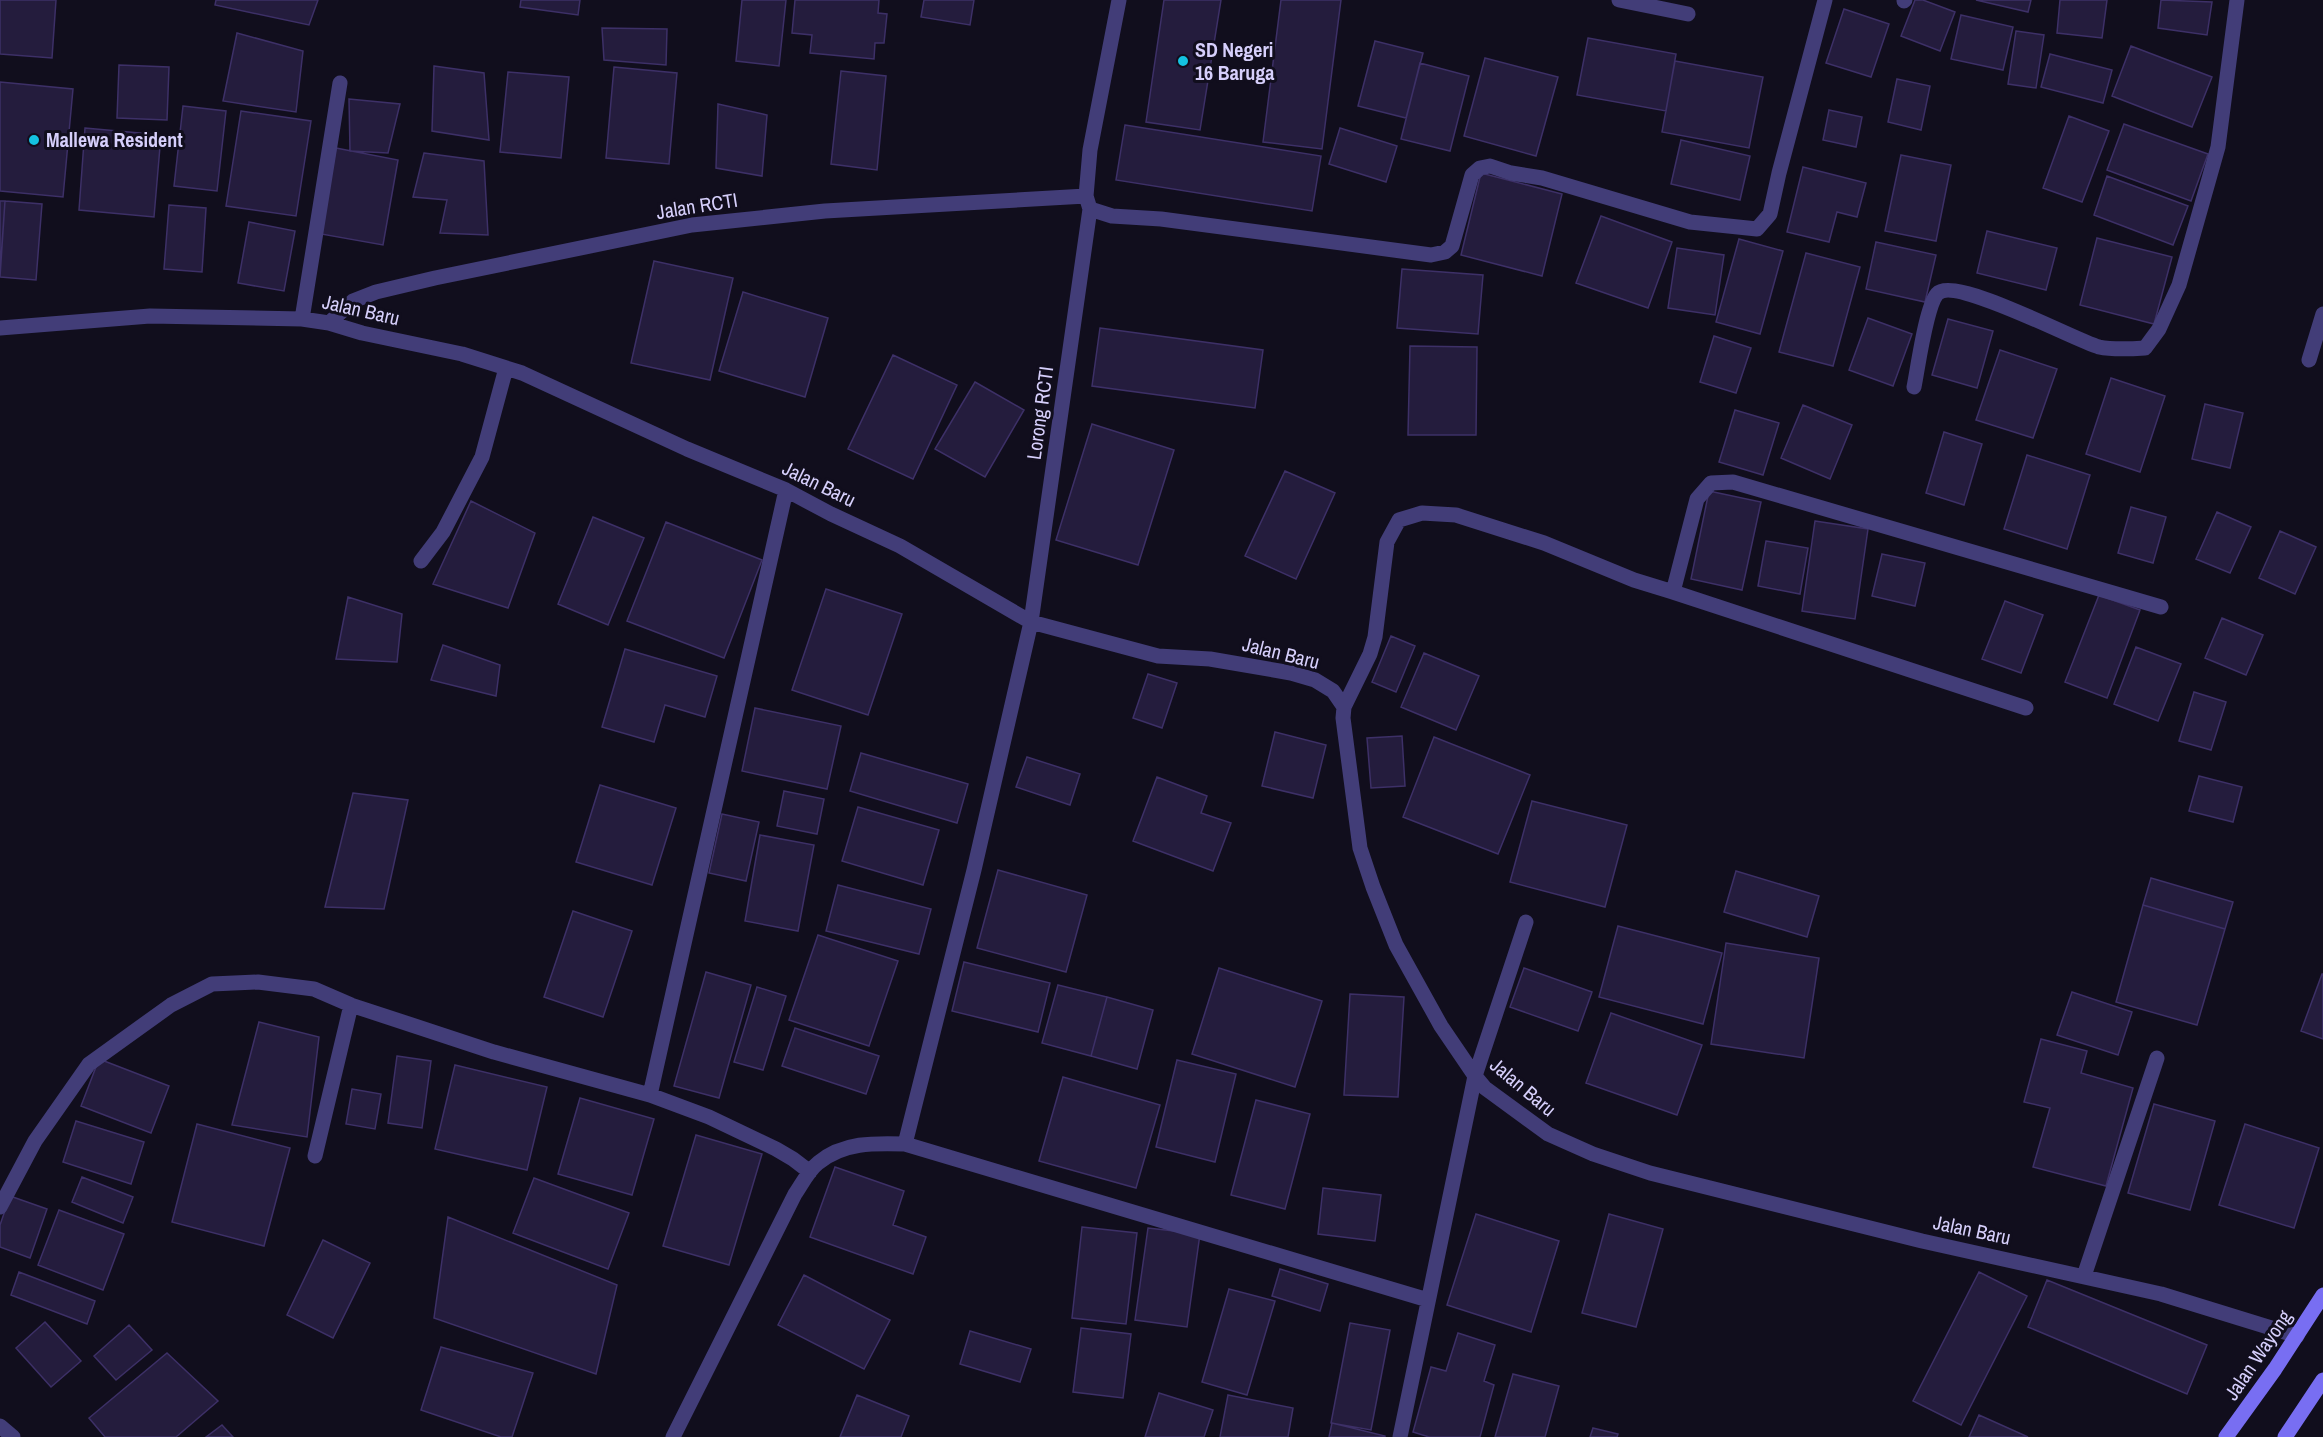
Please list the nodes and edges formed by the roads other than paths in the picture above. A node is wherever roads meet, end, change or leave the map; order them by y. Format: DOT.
graph roads {
  1 [pos="1119,0"];
  2 [pos="1619,0"];
  3 [pos="1825,0"];
  4 [pos="2237,0"];
  5 [pos="1688,14"];
  6 [pos="340,83"];
  7 [pos="1088,203"];
  8 [pos="2323,314"];
  9 [pos="302,319"];
  10 [pos="330,323"];
  11 [pos="0,328"];
  12 [pos="2309,360"];
  13 [pos="506,368"];
  14 [pos="1914,387"];
  15 [pos="786,490"];
  16 [pos="421,561"];
  17 [pos="1673,592"];
  18 [pos="2161,607"];
  19 [pos="1031,622"];
  20 [pos="1344,707"];
  21 [pos="2026,708"];
  22 [pos="1526,922"];
  23 [pos="351,1005"];
  24 [pos="2157,1058"];
  25 [pos="1475,1076"];
  26 [pos="650,1095"];
  27 [pos="905,1144"];
  28 [pos="315,1156"];
  29 [pos="810,1172"];
  30 [pos="0,1207"];
  31 [pos="2084,1276"];
  32 [pos="2323,1295"];
  33 [pos="1428,1300"];
  34 [pos="2297,1336"];
  35 [pos="2323,1380"];
  36 [pos="0,1426"];
  37 [pos="13,1437"];
  38 [pos="673,1437"];
  39 [pos="1400,1437"];
  40 [pos="2226,1437"];
  41 [pos="2285,1437"];
  1 -- 7 [label="street, Lorong RCTI"];
  2 -- 5 [label="street"];
  3 -- 7 [label="street, Jalan RCTI"];
  4 -- 14 [label="street"];
  6 -- 9 [label="street"];
  7 -- 10 [label="street, Jalan RCTI"];
  7 -- 19 [label="street, Lorong RCTI"];
  8 -- 12 [label="street"];
  9 -- 10 [label="street, Jalan Baru"];
  9 -- 11 [label="street, Jalan Baru"];
  10 -- 13 [label="street, Jalan Baru"];
  13 -- 15 [label="street, Jalan Baru"];
  13 -- 16 [label="street"];
  15 -- 19 [label="street, Jalan Baru"];
  15 -- 26 [label="street"];
  17 -- 18 [label="street"];
  17 -- 20 [label="street"];
  17 -- 21 [label="street"];
  19 -- 20 [label="street, Jalan Baru"];
  19 -- 27 [label="street, Lorong RCTI"];
  20 -- 25 [label="street, Jalan Baru"];
  22 -- 25 [label="street"];
  23 -- 26 [label="street"];
  23 -- 28 [label="street"];
  23 -- 30 [label="street"];
  24 -- 31 [label="street"];
  25 -- 31 [label="street, Jalan Baru"];
  25 -- 33 [label="street"];
  26 -- 29 [label="street"];
  27 -- 29 [label="street"];
  27 -- 33 [label="street"];
  29 -- 38 [label="street"];
  31 -- 34 [label="street, Jalan Baru"];
  32 -- 34 [label="street, Jalan Wayong"];
  33 -- 39 [label="street"];
  34 -- 40 [label="street, Jalan Wayong"];
  35 -- 41 [label="street"];
  36 -- 37 [label="street"];
}
